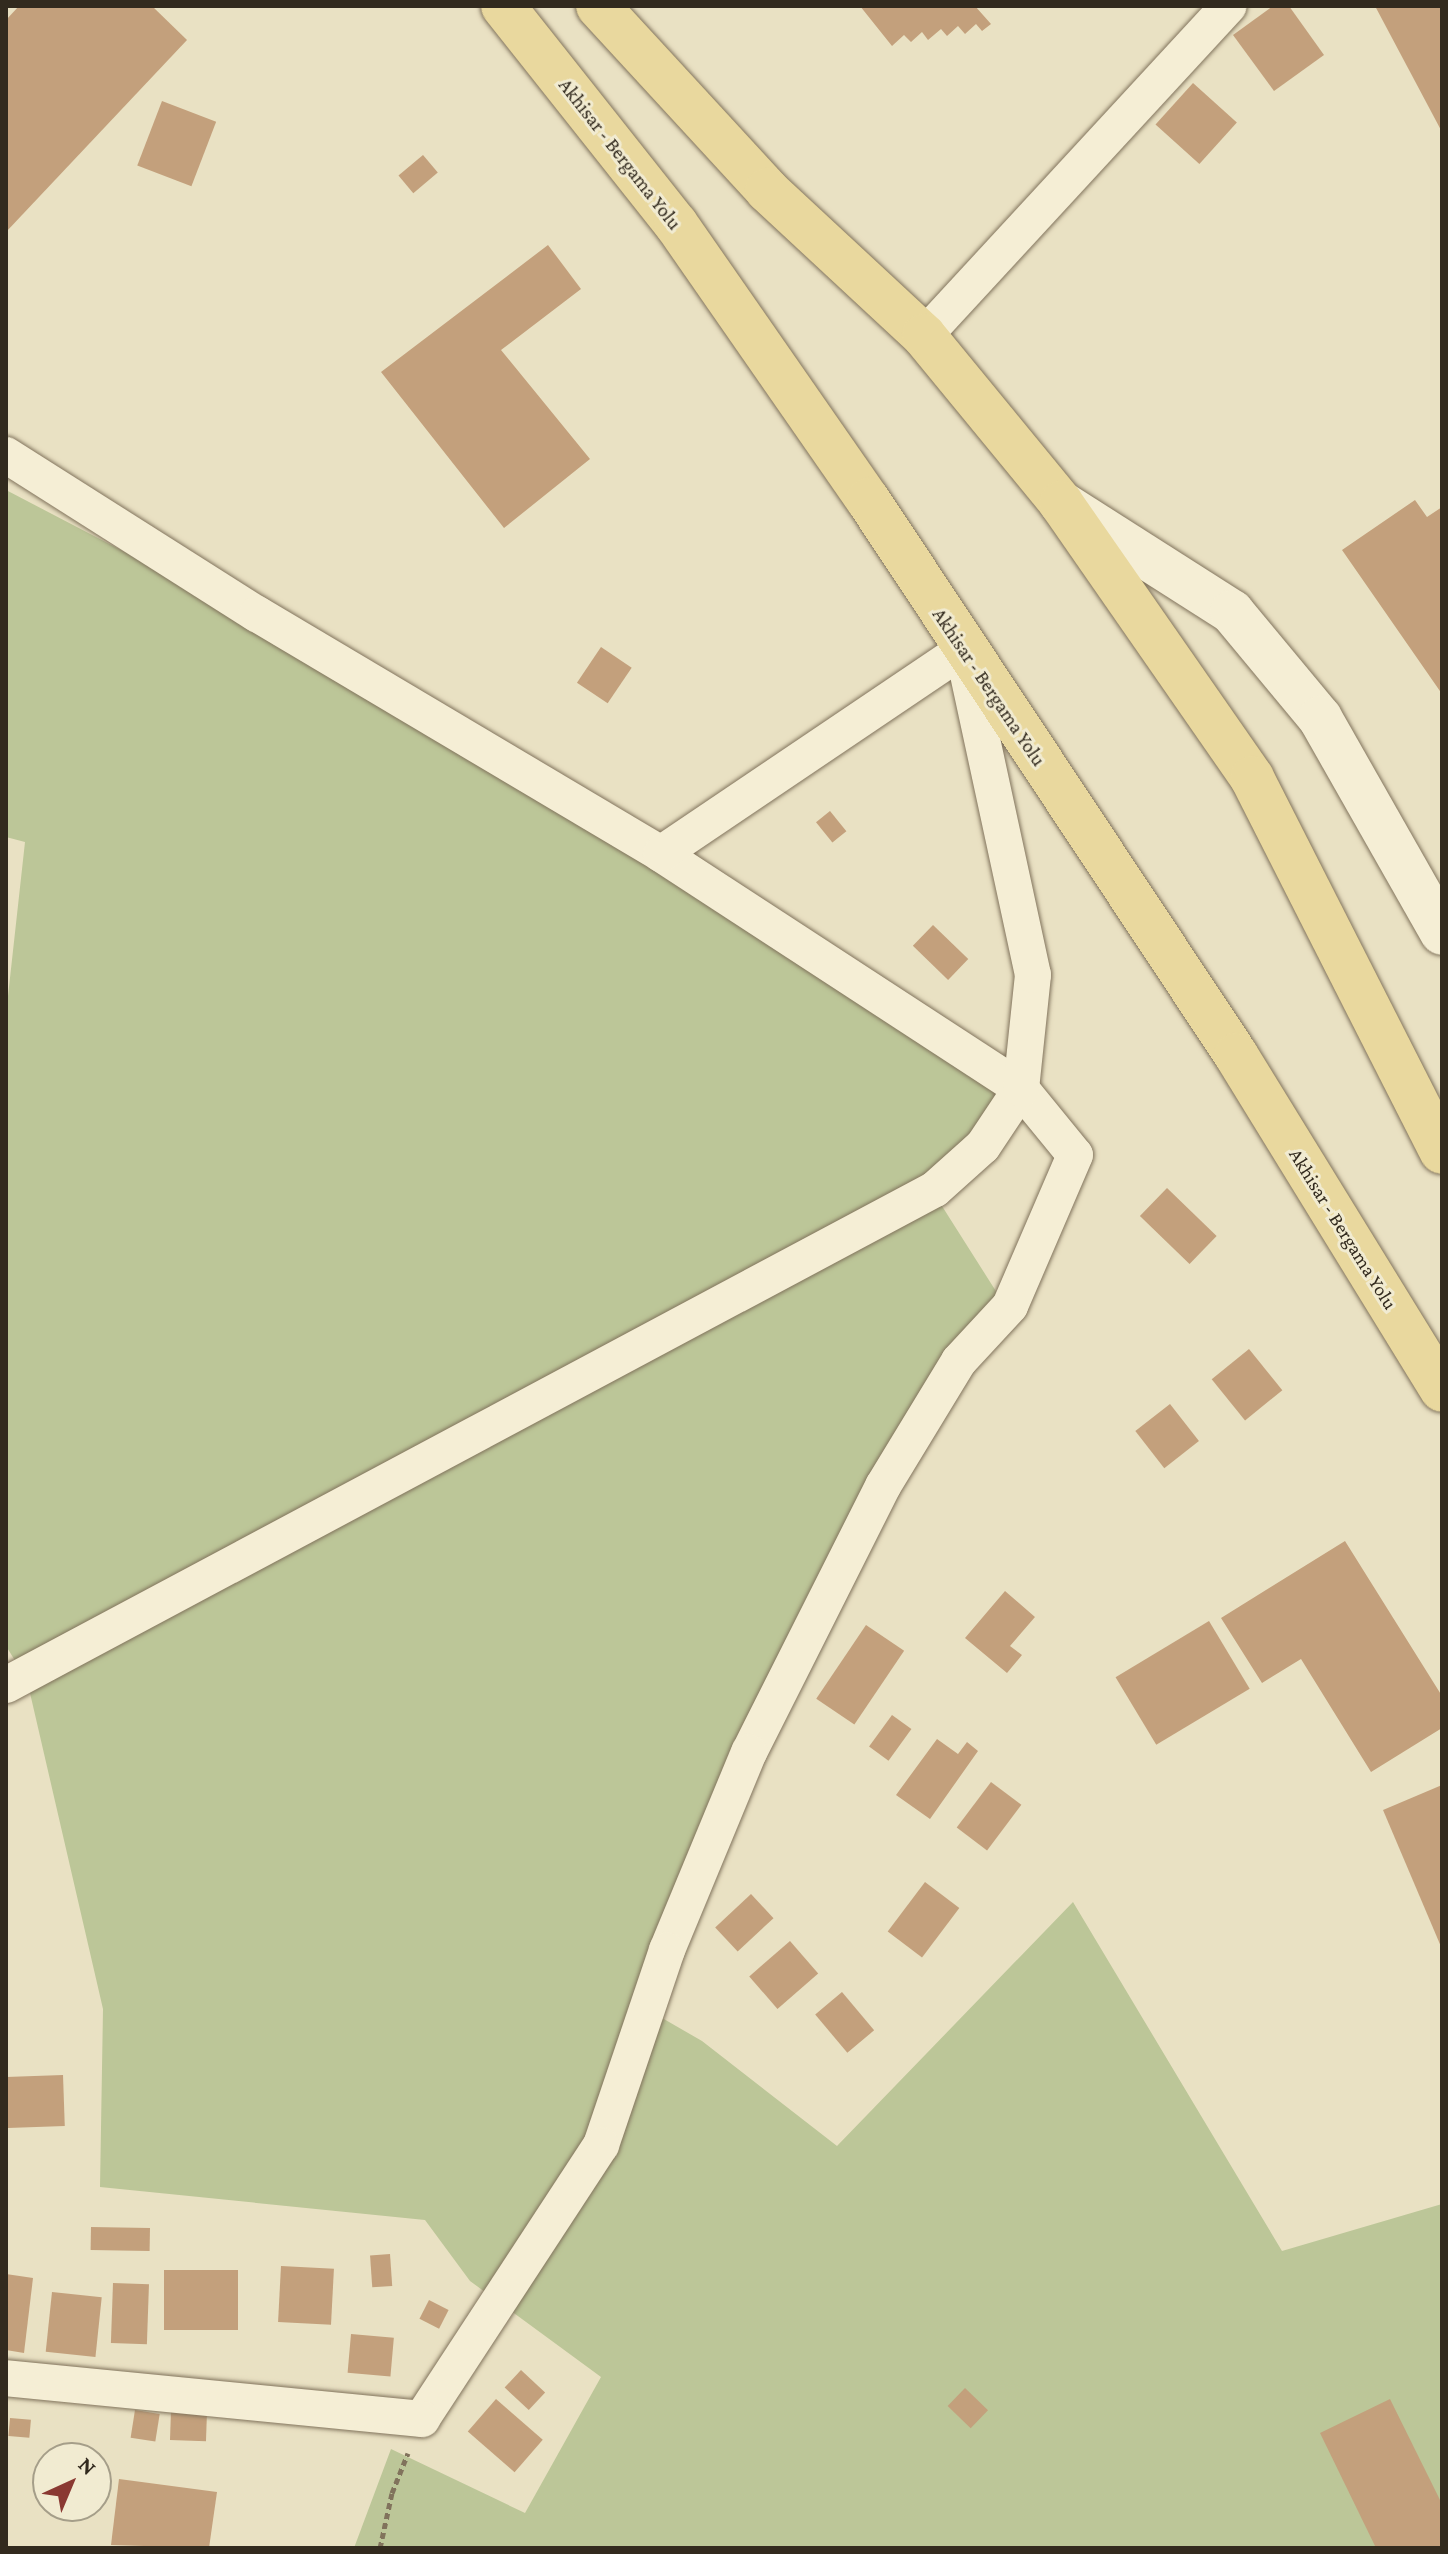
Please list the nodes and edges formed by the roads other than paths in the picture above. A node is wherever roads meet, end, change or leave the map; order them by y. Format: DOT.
graph roads {
  1 [pos="503,6"];
  2 [pos="598,6"];
  3 [pos="1229,6"];
  4 [pos="924,336"];
  5 [pos="6,455"];
  6 [pos="1061,503"];
  7 [pos="963,650"];
  8 [pos="661,854"];
  9 [pos="1442,933"];
  10 [pos="1021,1089"];
  11 [pos="1442,1152"];
  12 [pos="1442,1390"];
  13 [pos="6,1685"];
  14 [pos="6,2378"];
  1 -- 7 [label="main road, Akhisar - Bergama Yolu"];
  2 -- 4 [label="main road"];
  3 -- 4 [label="street"];
  4 -- 6 [label="main road"];
  5 -- 8 [label="street"];
  6 -- 9 [label="street"];
  6 -- 11 [label="main road"];
  7 -- 8 [label="street"];
  7 -- 10 [label="street"];
  7 -- 12 [label="main road, Akhisar - Bergama Yolu"];
  8 -- 10 [label="street"];
  10 -- 13 [label="street"];
  10 -- 14 [label="street"];
}
